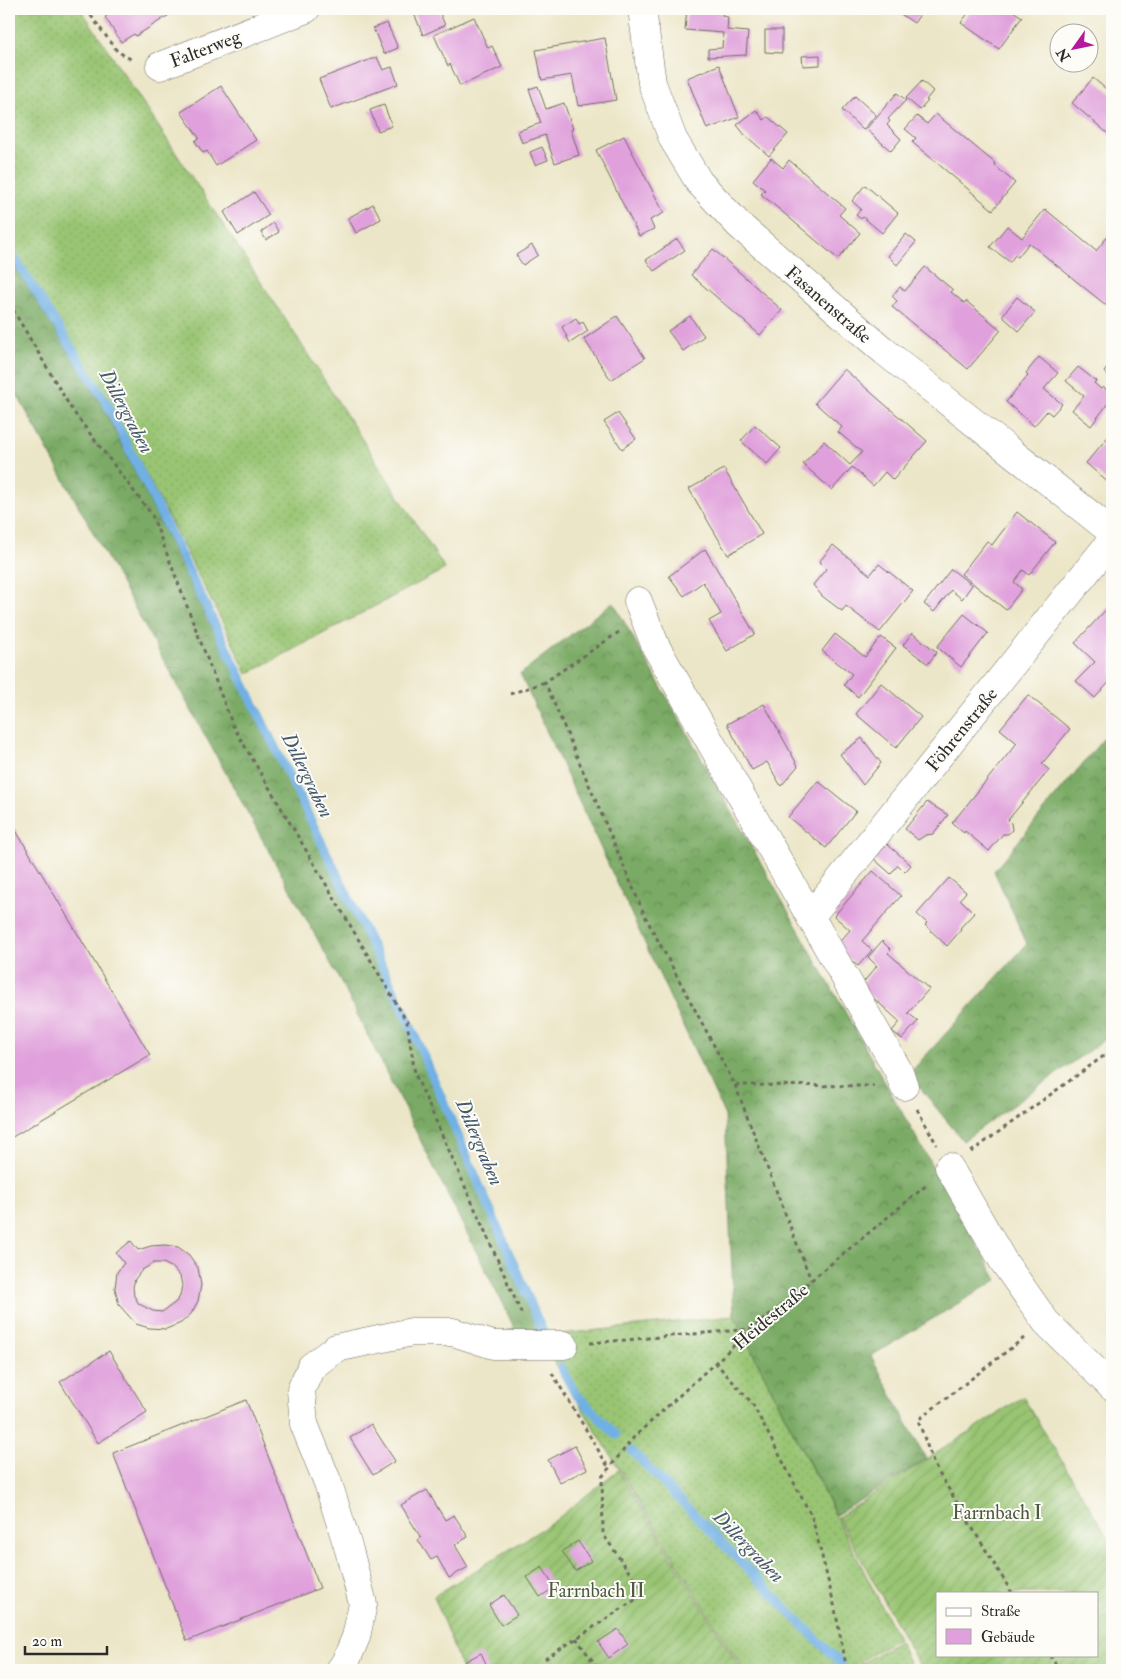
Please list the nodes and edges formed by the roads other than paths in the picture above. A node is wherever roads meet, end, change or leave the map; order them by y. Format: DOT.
graph roads {
  1 [pos="306,9"];
  2 [pos="642,9"];
  3 [pos="160,66"];
  4 [pos="1112,532"];
  5 [pos="1112,540"];
  6 [pos="638,601"];
  7 [pos="810,917"];
  8 [pos="904,1086"];
  9 [pos="949,1167"];
  10 [pos="564,1345"];
  11 [pos="1112,1387"];
  12 [pos="340,1670"];
  1 -- 3 [label="street, Falterweg"];
  2 -- 4 [label="street, Fasanenstraße"];
  5 -- 7 [label="street, Föhrenstraße"];
  6 -- 7 [label="street"];
  7 -- 8 [label="street"];
  9 -- 11 [label="street"];
  10 -- 12 [label="street"];
}
